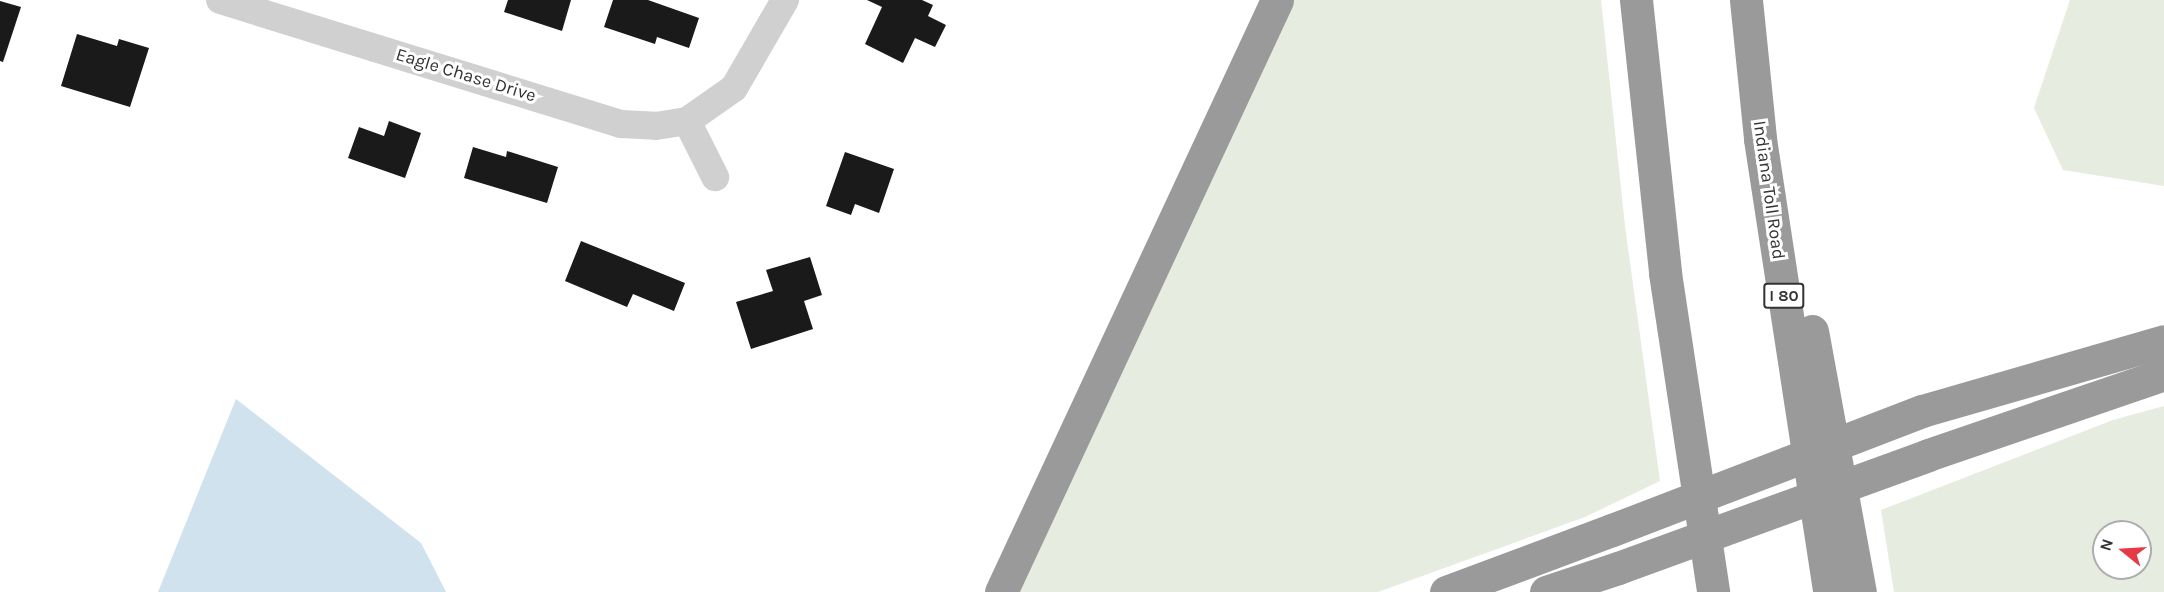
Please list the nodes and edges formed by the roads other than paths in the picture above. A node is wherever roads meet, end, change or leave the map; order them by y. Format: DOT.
graph roads {
  1 [pos="220,0"];
  2 [pos="785,0"];
  3 [pos="1277,0"];
  4 [pos="1636,0"];
  5 [pos="1746,0"];
  6 [pos="687,120"];
  7 [pos="1760,139"];
  8 [pos="715,177"];
  9 [pos="2164,341"];
  10 [pos="2164,374"];
  11 [pos="1001,592"];
  12 [pos="1446,592"];
  13 [pos="1546,592"];
  14 [pos="1713,592"];
  15 [pos="1829,592"];
  16 [pos="1860,592"];
  1 -- 6 [label="street, Eagle Chase Drive"];
  2 -- 6 [label="street, Eagle Chase Drive"];
  3 -- 11 [label="highway"];
  4 -- 14 [label="highway"];
  5 -- 7 [label="highway, Indiana Toll Road / I 80"];
  6 -- 8 [label="street"];
  7 -- 15 [label="highway, Indiana Toll Road / I 80"];
  7 -- 16 [label="highway"];
  9 -- 12 [label="highway, bridge"];
  10 -- 13 [label="highway, bridge"];
}
